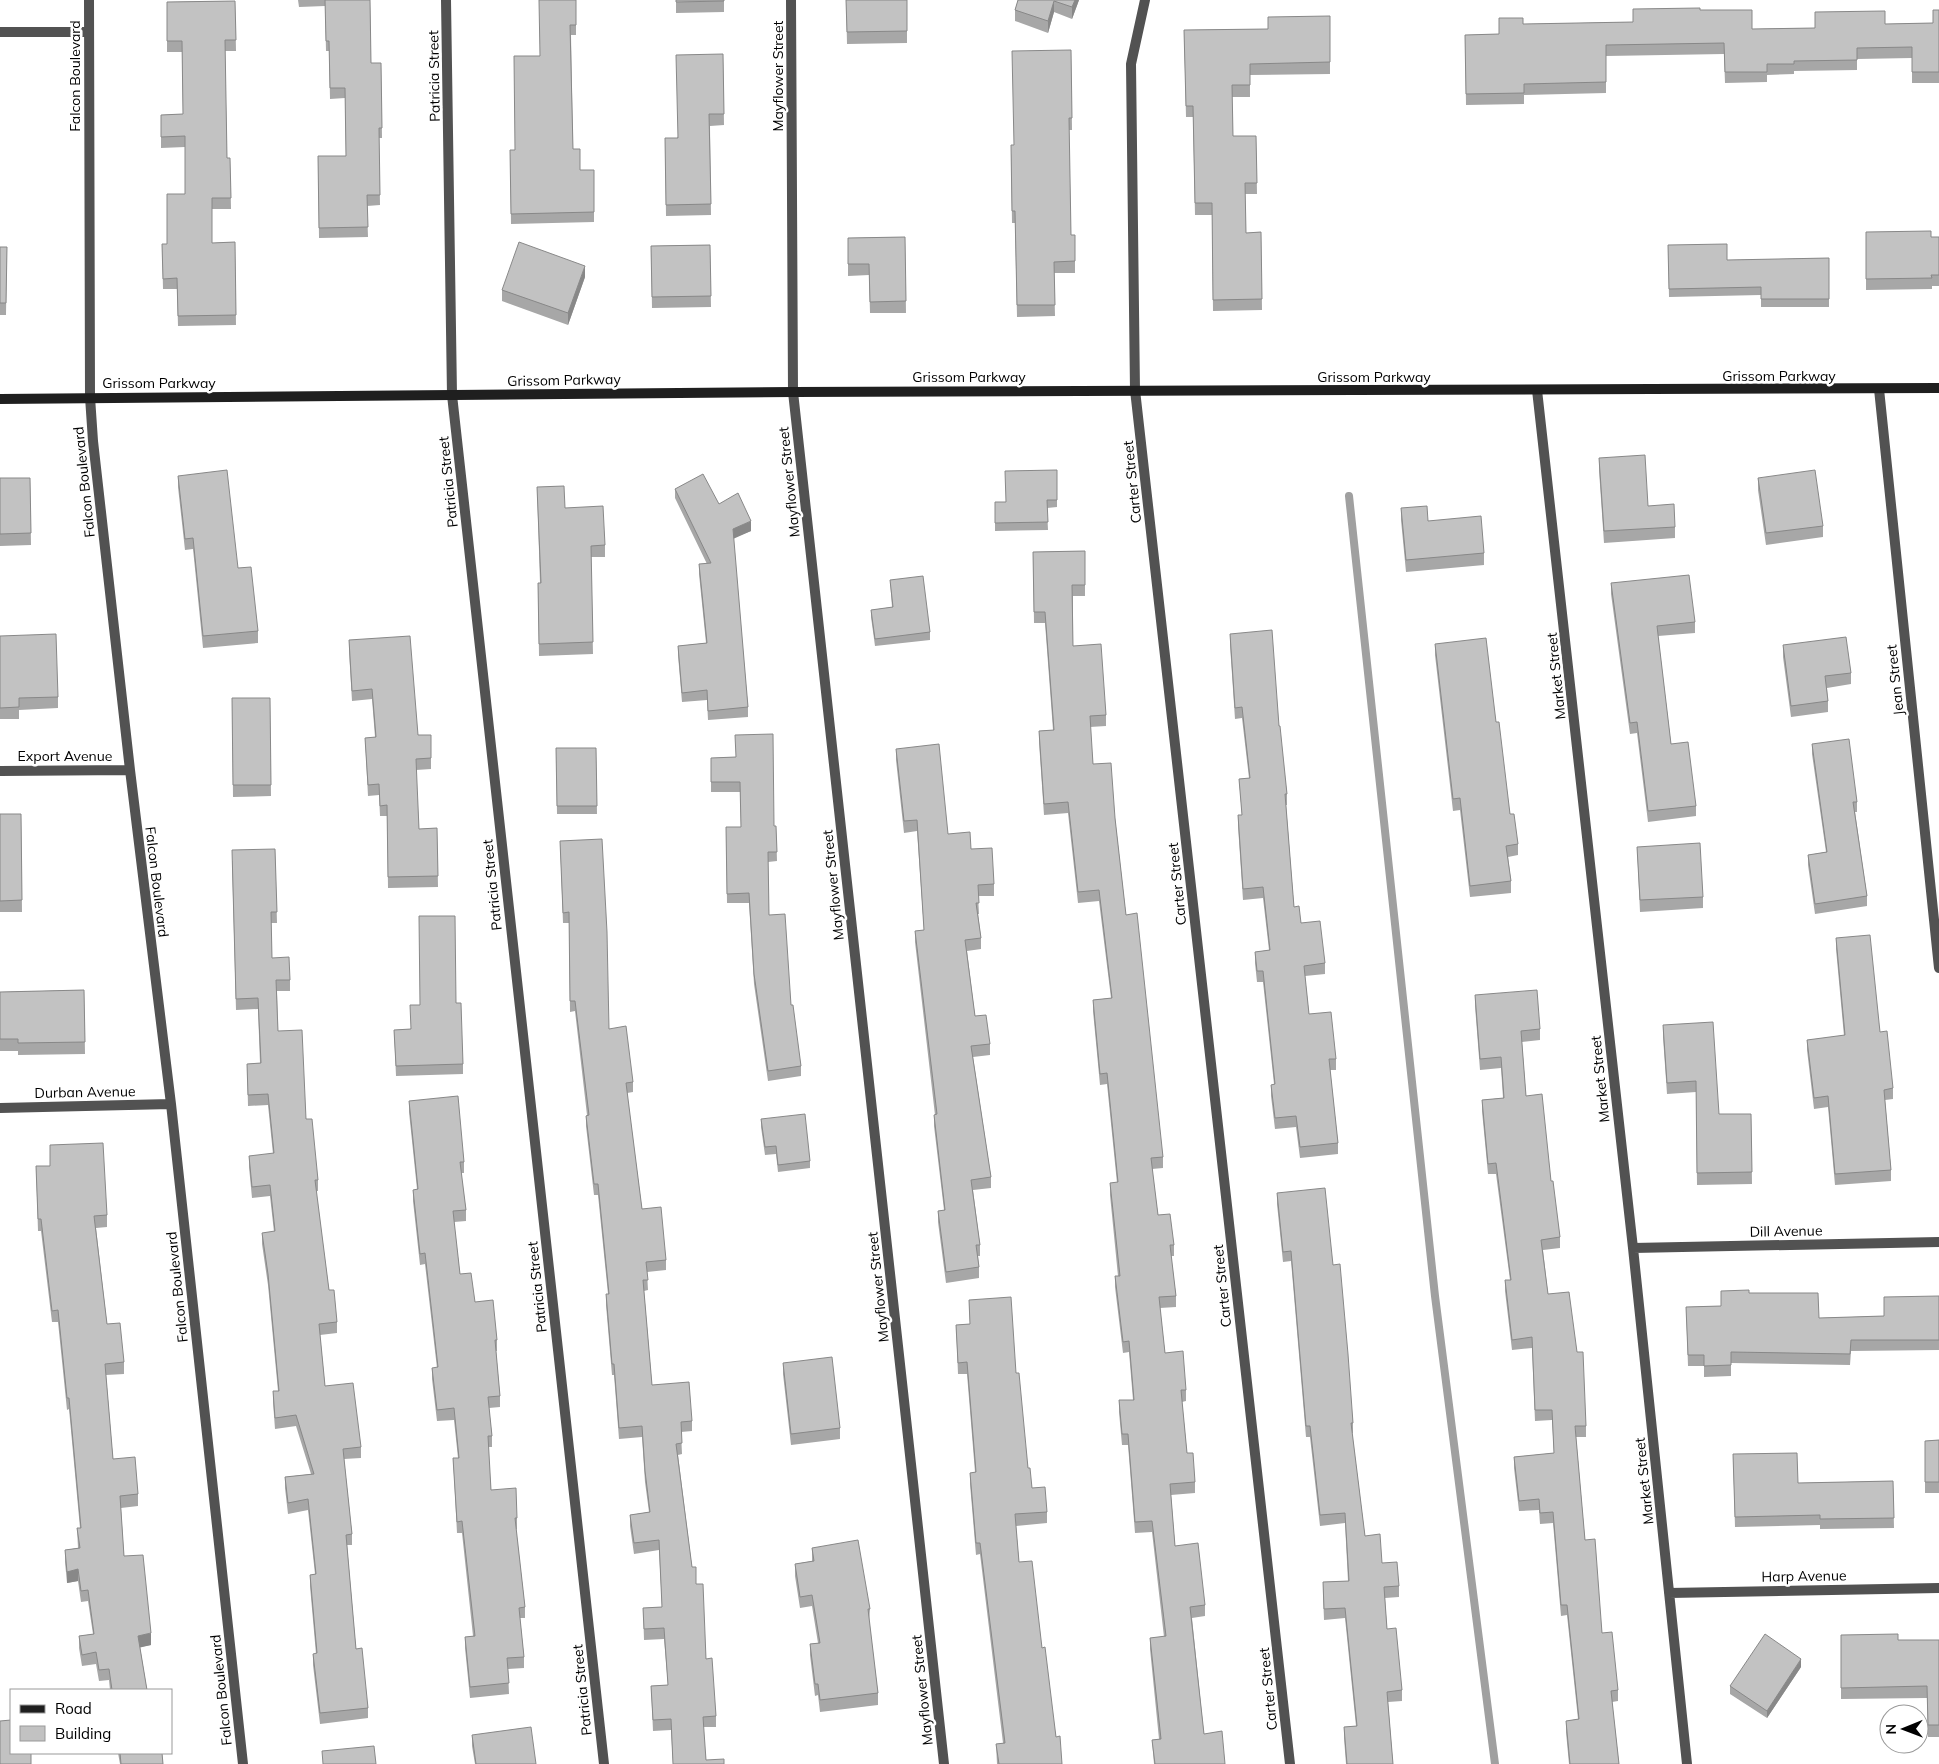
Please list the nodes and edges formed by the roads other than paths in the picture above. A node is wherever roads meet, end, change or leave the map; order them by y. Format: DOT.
graph roads {
  1 [pos="89,0"];
  2 [pos="446,0"];
  3 [pos="791,0"];
  4 [pos="1145,0"];
  5 [pos="0,32"];
  6 [pos="89,32"];
  7 [pos="1939,388"];
  8 [pos="1879,389"];
  9 [pos="1135,390"];
  10 [pos="1537,390"];
  11 [pos="793,392"];
  12 [pos="452,395"];
  13 [pos="90,397"];
  14 [pos="0,399"];
  15 [pos="0,770"];
  16 [pos="130,770"];
  17 [pos="1939,968"];
  18 [pos="171,1104"];
  19 [pos="0,1108"];
  20 [pos="1939,1242"];
  21 [pos="1633,1248"];
  22 [pos="1939,1588"];
  23 [pos="1669,1593"];
  24 [pos="243,1764"];
  25 [pos="604,1764"];
  26 [pos="944,1764"];
  27 [pos="1290,1764"];
  28 [pos="1687,1764"];
  1 -- 6 [label="street, Falcon Boulevard"];
  2 -- 12 [label="street, Patricia Street"];
  3 -- 11 [label="street, Mayflower Street"];
  4 -- 9 [label="street, Carter Street"];
  5 -- 6 [label="street"];
  6 -- 13 [label="street, Falcon Boulevard"];
  7 -- 8 [label="main road, Grissom Parkway"];
  8 -- 10 [label="main road, Grissom Parkway"];
  8 -- 17 [label="street, Jean Street"];
  9 -- 10 [label="main road, Grissom Parkway"];
  9 -- 11 [label="main road, Grissom Parkway"];
  9 -- 27 [label="street, Carter Street"];
  10 -- 21 [label="street, Market Street"];
  11 -- 12 [label="main road, Grissom Parkway"];
  11 -- 26 [label="street, Mayflower Street"];
  12 -- 13 [label="main road, Grissom Parkway"];
  12 -- 25 [label="street, Patricia Street"];
  13 -- 14 [label="main road, Grissom Parkway"];
  13 -- 16 [label="street, Falcon Boulevard"];
  15 -- 16 [label="street, Export Avenue"];
  16 -- 18 [label="street, Falcon Boulevard"];
  18 -- 19 [label="street, Durban Avenue"];
  18 -- 24 [label="street, Falcon Boulevard"];
  20 -- 21 [label="street, Dill Avenue"];
  21 -- 23 [label="street, Market Street"];
  22 -- 23 [label="street, Harp Avenue"];
  23 -- 28 [label="street, Market Street"];
}
